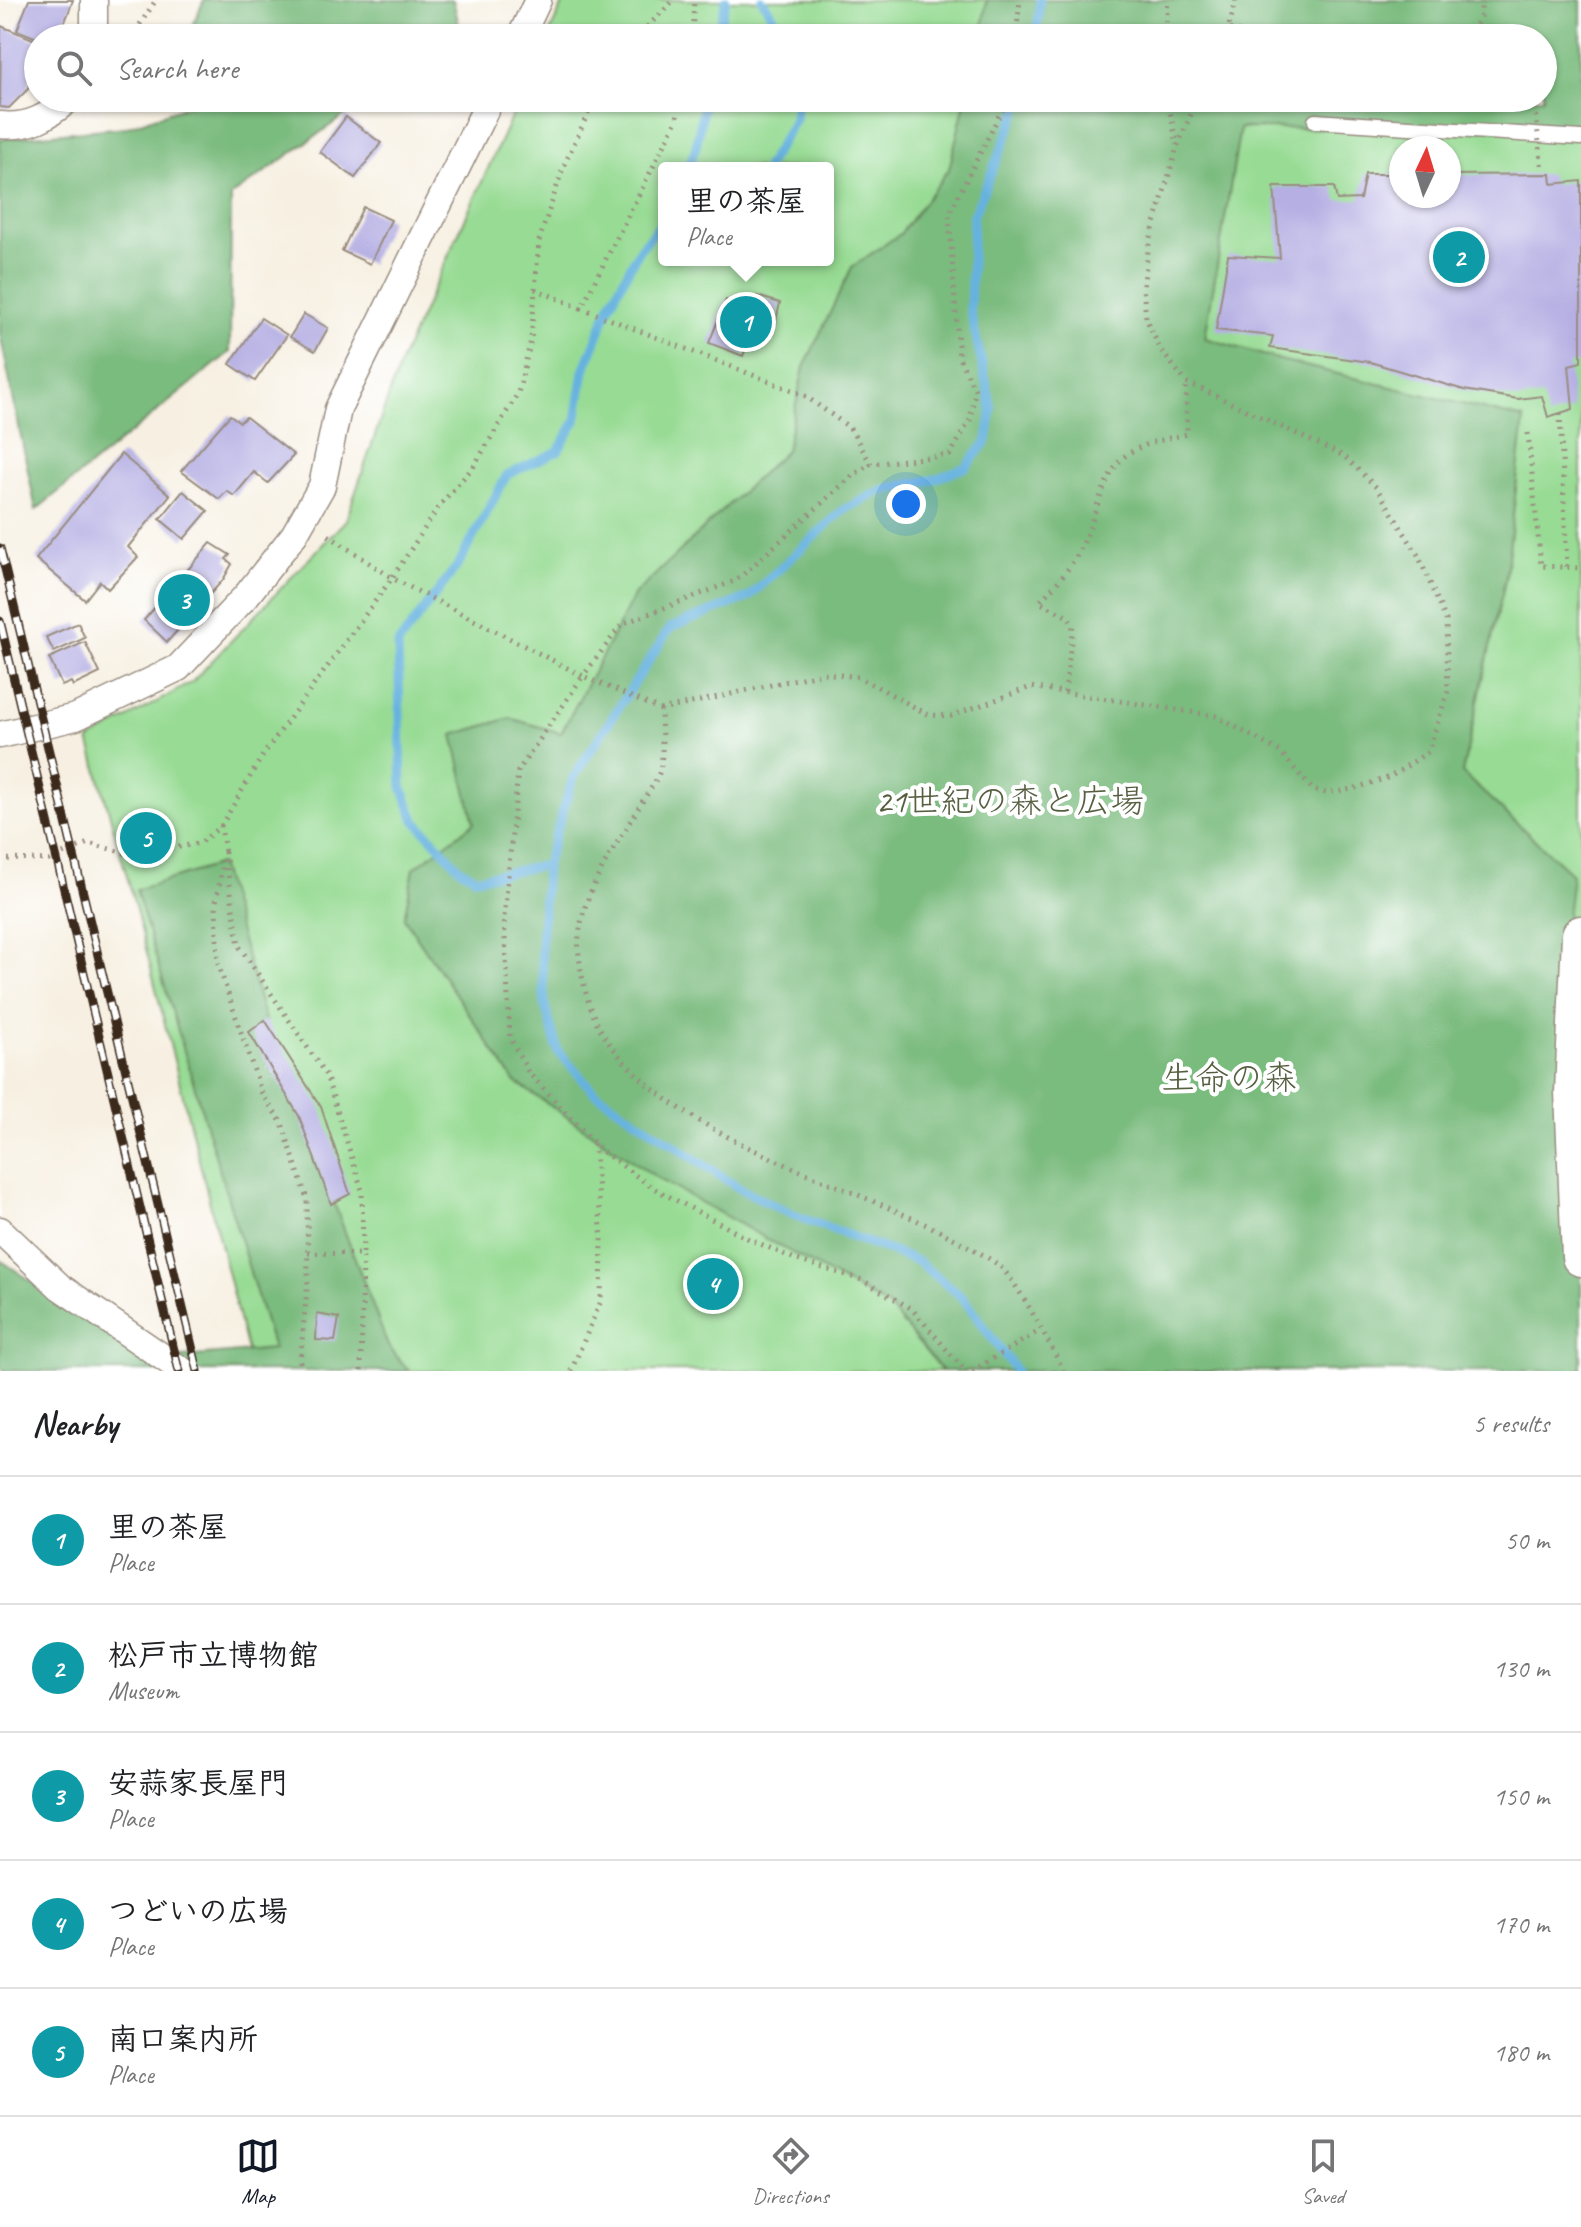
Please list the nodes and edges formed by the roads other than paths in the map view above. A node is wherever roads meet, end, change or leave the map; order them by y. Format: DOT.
graph roads {
  1 [pos="94,0"];
  2 [pos="538,0"];
  3 [pos="94,24"];
  4 [pos="527,24"];
  5 [pos="54,112"];
  6 [pos="484,112"];
  7 [pos="1315,121"];
  8 [pos="0,125"];
  9 [pos="1581,138"];
  10 [pos="0,735"];
  11 [pos="1581,935"];
  12 [pos="0,1230"];
  13 [pos="1581,1257"];
  14 [pos="183,1371"];
  1 -- 3 [label="street"];
  2 -- 4 [label="street"];
  5 -- 8 [label="street"];
  6 -- 10 [label="street"];
  7 -- 9 [label="lane"];
  11 -- 13 [label="street"];
  12 -- 14 [label="street"];
}
